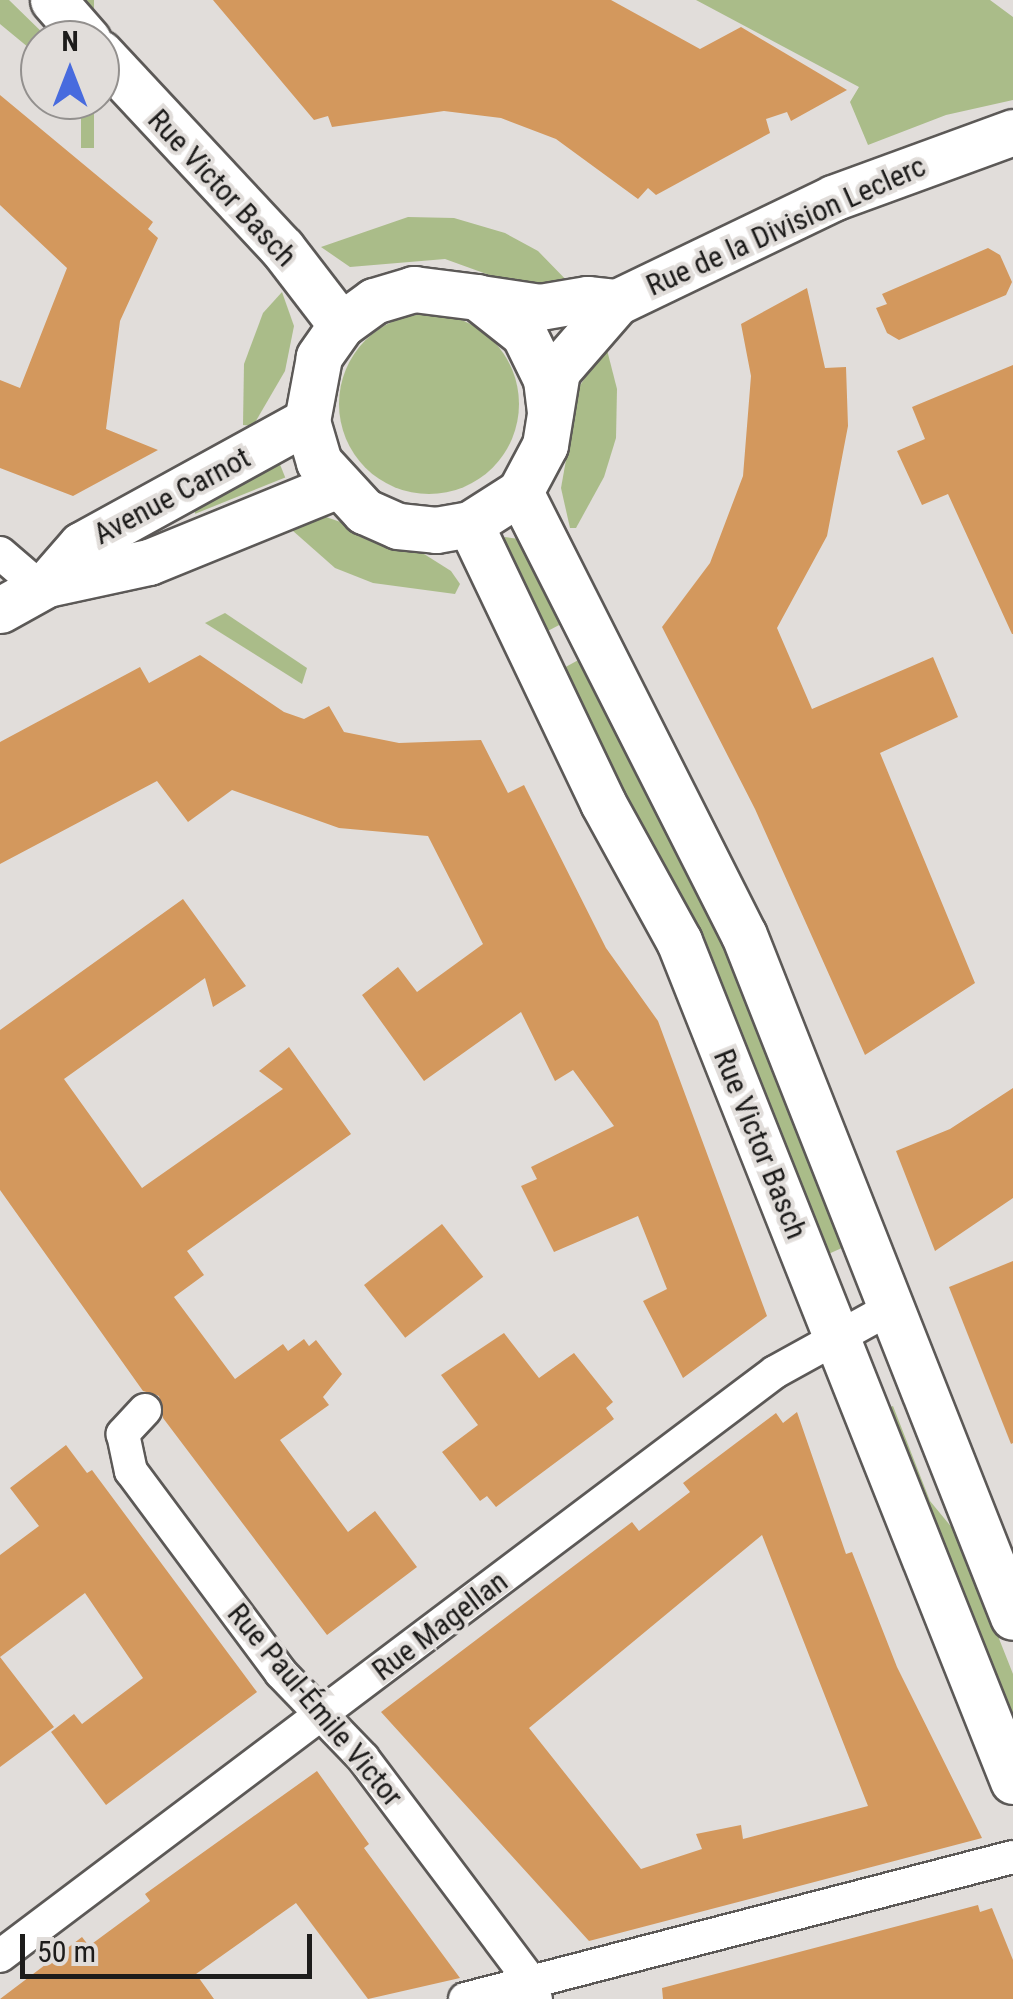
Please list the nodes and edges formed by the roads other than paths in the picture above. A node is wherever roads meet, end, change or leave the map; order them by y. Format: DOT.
graph roads {
  1 [pos="53,0"];
  2 [pos="70,20"];
  3 [pos="120,74"];
  4 [pos="1013,132"];
  5 [pos="476,297"];
  6 [pos="617,302"];
  7 [pos="342,325"];
  8 [pos="550,412"];
  9 [pos="308,420"];
  10 [pos="335,486"];
  11 [pos="520,492"];
  12 [pos="470,524"];
  13 [pos="0,553"];
  14 [pos="44,586"];
  15 [pos="0,610"];
  16 [pos="889,1309"];
  17 [pos="838,1338"];
  18 [pos="145,1410"];
  19 [pos="1013,1617"];
  20 [pos="323,1714"];
  21 [pos="1013,1781"];
  22 [pos="1013,1857"];
  23 [pos="0,1956"];
  24 [pos="533,1990"];
  25 [pos="465,1999"];
  1 -- 2 [label="street"];
  3 -- 7 [label="street, Rue Victor Basch"];
  4 -- 6 [label="street, Rue de la Division Leclerc"];
  5 -- 6 [label="street, Rue de la Division Leclerc"];
  5 -- 7 [label="street"];
  5 -- 8 [label="street"];
  6 -- 8 [label="street, Rue de la Division Leclerc"];
  7 -- 9 [label="street"];
  8 -- 11 [label="street"];
  9 -- 10 [label="street"];
  9 -- 14 [label="street, Avenue Carnot"];
  10 -- 12 [label="street"];
  10 -- 14 [label="street, Avenue Carnot"];
  11 -- 12 [label="street"];
  11 -- 16 [label="street, Rue Victor Basch"];
  12 -- 17 [label="street, Rue Victor Basch"];
  13 -- 14 [label="street"];
  14 -- 15 [label="street, Avenue Carnot"];
  16 -- 17 [label="street, Rue Magellan"];
  16 -- 19 [label="street, Rue Victor Basch"];
  17 -- 20 [label="street, Rue Magellan"];
  17 -- 21 [label="street, Rue Victor Basch"];
  18 -- 20 [label="street, Rue Paul-Émile Victor"];
  20 -- 23 [label="street, Rue Magellan"];
  20 -- 24 [label="street, Rue Paul-Émile Victor"];
  22 -- 24 [label="street"];
  24 -- 25 [label="street"];
}
